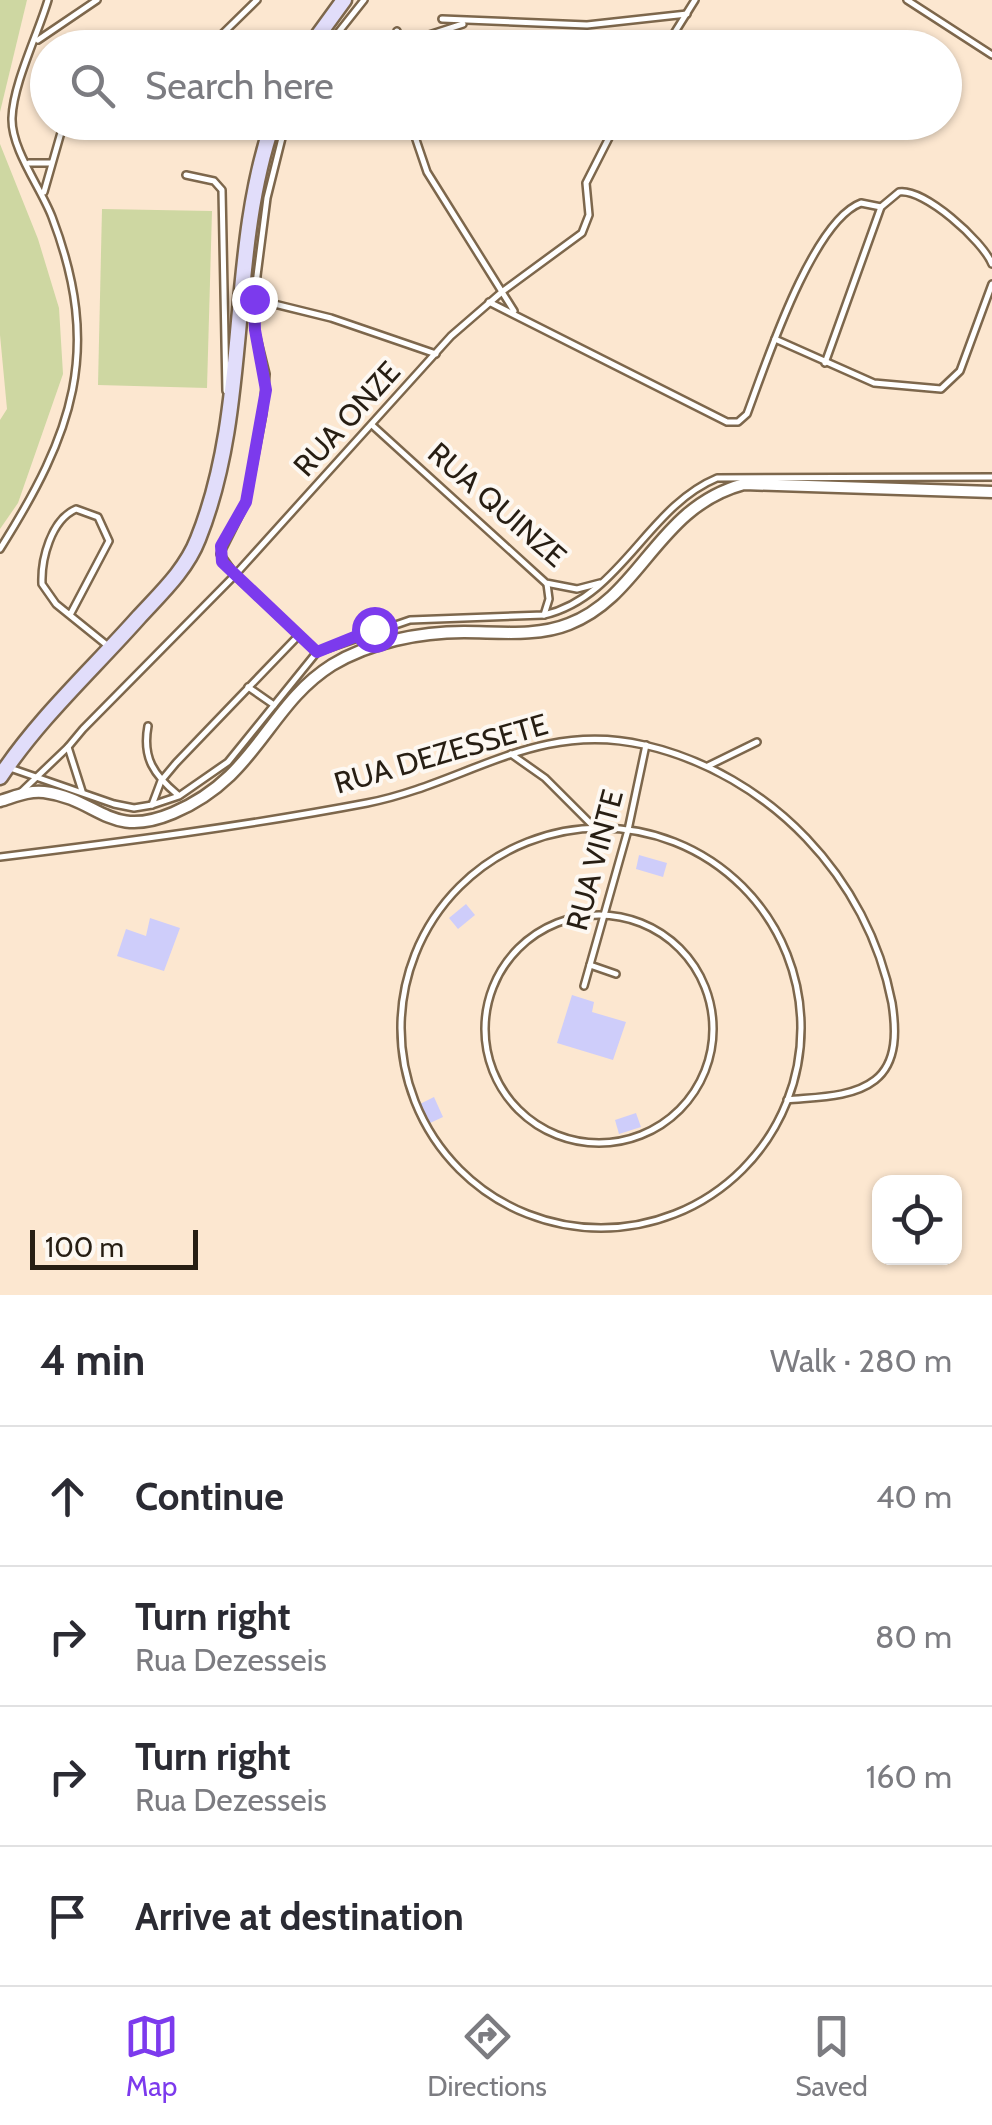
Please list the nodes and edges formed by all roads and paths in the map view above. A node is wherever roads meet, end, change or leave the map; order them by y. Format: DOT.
graph roads {
  1 [pos="48,0"];
  2 [pos="98,0"];
  3 [pos="258,0"];
  4 [pos="344,0"];
  5 [pos="364,0"];
  6 [pos="696,0"];
  7 [pos="906,0"];
  8 [pos="687,14"];
  9 [pos="442,19"];
  10 [pos="471,22"];
  11 [pos="40,30"];
  12 [pos="52,30"];
  13 [pos="227,30"];
  14 [pos="322,30"];
  15 [pos="340,30"];
  16 [pos="448,30"];
  17 [pos="677,30"];
  18 [pos="953,30"];
  19 [pos="962,36"];
  20 [pos="992,55"];
  21 [pos="30,62"];
  22 [pos="58,140"];
  23 [pos="268,140"];
  24 [pos="282,140"];
  25 [pos="416,140"];
  26 [pos="608,140"];
  27 [pos="51,162"];
  28 [pos="29,163"];
  29 [pos="186,175"];
  30 [pos="44,195"];
  31 [pos="882,207"];
  32 [pos="992,264"];
  33 [pos="992,284"];
  34 [pos="503,290"];
  35 [pos="254,299"];
  36 [pos="489,302"];
  37 [pos="514,311"];
  38 [pos="775,339"];
  39 [pos="436,354"];
  40 [pos="825,364"];
  41 [pos="228,404"];
  42 [pos="372,425"];
  43 [pos="992,477"];
  44 [pos="992,492"];
  45 [pos="0,550"];
  46 [pos="234,576"];
  47 [pos="546,582"];
  48 [pos="603,582"];
  49 [pos="544,615"];
  50 [pos="70,616"];
  51 [pos="299,636"];
  52 [pos="110,648"];
  53 [pos="317,652"];
  54 [pos="248,687"];
  55 [pos="274,705"];
  56 [pos="148,726"];
  57 [pos="758,742"];
  58 [pos="646,745"];
  59 [pos="68,747"];
  60 [pos="508,753"];
  61 [pos="708,766"];
  62 [pos="3,772"];
  63 [pos="34,776"];
  64 [pos="161,781"];
  65 [pos="82,791"];
  66 [pos="19,795"];
  67 [pos="179,796"];
  68 [pos="0,801"];
  69 [pos="152,805"];
  70 [pos="595,828"];
  71 [pos="628,830"];
  72 [pos="0,858"];
  73 [pos="604,914"];
  74 [pos="590,965"];
  75 [pos="616,974"];
  76 [pos="584,986"];
  77 [pos="787,1100"];
  1 -- 11 [label="lane"];
  2 -- 12 [label="lane"];
  3 -- 13 [label="lane"];
  4 -- 14 [label="street"];
  5 -- 15 [label="lane"];
  6 -- 8 [label="lane"];
  7 -- 18 [label="lane"];
  8 -- 10 [label="lane"];
  8 -- 17 [label="lane"];
  9 -- 10 [label="lane"];
  10 -- 16 [label="lane"];
  19 -- 20 [label="lane"];
  21 -- 28 [label="lane"];
  22 -- 27 [label="lane"];
  23 -- 41 [label="street"];
  24 -- 35 [label="lane"];
  25 -- 34 [label="lane"];
  26 -- 34 [label="lane, RUA ONZE"];
  27 -- 28 [label="lane"];
  27 -- 30 [label="lane"];
  28 -- 30 [label="lane"];
  29 -- 41 [label="lane"];
  30 -- 45 [label="lane"];
  31 -- 32 [label="lane"];
  31 -- 38 [label="lane"];
  31 -- 40 [label="lane"];
  33 -- 40 [label="lane"];
  34 -- 36 [label="lane, RUA ONZE"];
  34 -- 37 [label="lane"];
  35 -- 39 [label="lane"];
  35 -- 46 [label="lane"];
  36 -- 37 [label="lane"];
  36 -- 39 [label="lane, RUA ONZE"];
  37 -- 38 [label="lane"];
  38 -- 40 [label="lane"];
  39 -- 42 [label="lane, RUA ONZE"];
  41 -- 52 [label="street"];
  42 -- 46 [label="lane, RUA ONZE"];
  42 -- 47 [label="lane, RUA QUINZE"];
  43 -- 48 [label="lane"];
  44 -- 66 [label="street"];
  46 -- 51 [label="lane"];
  46 -- 59 [label="lane, RUA ONZE"];
  47 -- 48 [label="lane, RUA QUINZE"];
  47 -- 49 [label="lane"];
  48 -- 49 [label="lane"];
  49 -- 53 [label="lane"];
  50 -- 50 [label="lane"];
  50 -- 52 [label="lane"];
  51 -- 53 [label="lane"];
  51 -- 54 [label="lane"];
  52 -- 62 [label="street"];
  53 -- 55 [label="lane"];
  54 -- 55 [label="lane"];
  54 -- 64 [label="lane"];
  55 -- 67 [label="lane"];
  56 -- 64 [label="lane"];
  57 -- 61 [label="lane"];
  58 -- 60 [label="lane, RUA DEZESSETE"];
  58 -- 61 [label="lane, RUA DEZESSETE"];
  58 -- 71 [label="lane, RUA VINTE"];
  59 -- 63 [label="lane, RUA ONZE"];
  59 -- 65 [label="lane"];
  60 -- 70 [label="lane"];
  60 -- 72 [label="lane, RUA DEZESSETE"];
  61 -- 77 [label="lane, RUA DEZESSETE"];
  62 -- 63 [label="lane"];
  63 -- 65 [label="lane"];
  63 -- 66 [label="lane, RUA ONZE"];
  64 -- 67 [label="lane"];
  64 -- 69 [label="lane"];
  65 -- 69 [label="lane"];
  66 -- 68 [label="street"];
  67 -- 69 [label="lane"];
  70 -- 71 [label="lane"];
  70 -- 77 [label="lane"];
  71 -- 73 [label="lane, RUA VINTE"];
  71 -- 77 [label="lane"];
  73 -- 73 [label="lane"];
  73 -- 74 [label="lane, RUA VINTE"];
  74 -- 75 [label="lane"];
  74 -- 76 [label="lane, RUA VINTE"];
}
